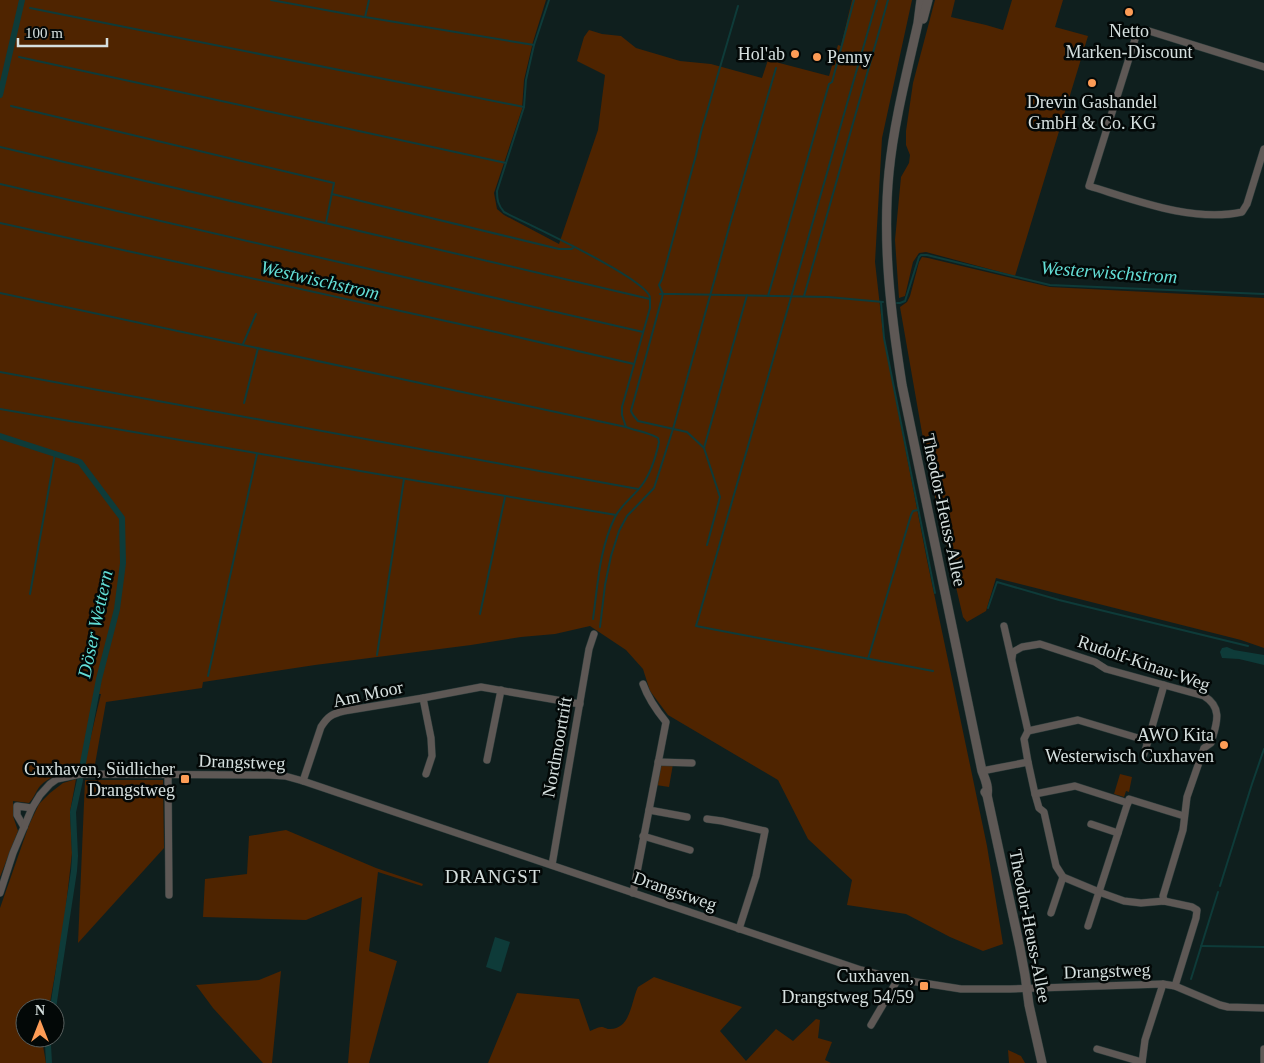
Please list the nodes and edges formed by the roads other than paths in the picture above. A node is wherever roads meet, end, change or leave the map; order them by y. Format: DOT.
graph roads {
  1 [pos="921,0"];
  2 [pos="928,0"];
  3 [pos="1264,67"];
  4 [pos="1264,149"];
  5 [pos="894,158"];
  6 [pos="1004,626"];
  7 [pos="594,634"];
  8 [pos="1012,658"];
  9 [pos="643,684"];
  10 [pos="1164,685"];
  11 [pos="501,690"];
  12 [pos="423,698"];
  13 [pos="580,704"];
  14 [pos="1028,731"];
  15 [pos="1148,741"];
  16 [pos="1144,754"];
  17 [pos="487,760"];
  18 [pos="658,762"];
  19 [pos="1028,762"];
  20 [pos="692,763"];
  21 [pos="982,772"];
  22 [pos="426,774"];
  23 [pos="168,775"];
  24 [pos="303,781"];
  25 [pos="1035,794"];
  26 [pos="1128,803"];
  27 [pos="32,808"];
  28 [pos="649,810"];
  29 [pos="1184,816"];
  30 [pos="687,817"];
  31 [pos="707,819"];
  32 [pos="1091,824"];
  33 [pos="24,827"];
  34 [pos="1118,833"];
  35 [pos="643,836"];
  36 [pos="690,850"];
  37 [pos="552,865"];
  38 [pos="1063,877"];
  39 [pos="0,892"];
  40 [pos="1099,892"];
  41 [pos="633,893"];
  42 [pos="169,895"];
  43 [pos="1164,900"];
  44 [pos="1052,913"];
  45 [pos="1088,926"];
  46 [pos="739,929"];
  47 [pos="898,979"];
  48 [pos="1163,984"];
  49 [pos="1175,986"];
  50 [pos="1027,989"];
  51 [pos="1264,1008"];
  52 [pos="871,1025"];
  53 [pos="1097,1049"];
  54 [pos="1264,1049"];
  55 [pos="1042,1063"];
  56 [pos="1142,1063"];
  57 [pos="1264,1063"];
  1 -- 5 [label="street, Theodor-Heuss-Allee"];
  2 -- 5 [label="street, Theodor-Heuss-Allee"];
  3 -- 4 [label="street"];
  5 -- 21 [label="street, Theodor-Heuss-Allee"];
  6 -- 8 [label="street"];
  7 -- 13 [label="street, Nordmoortrift"];
  8 -- 10 [label="street, Rudolf-Kinau-Weg"];
  8 -- 14 [label="street"];
  9 -- 18 [label="street"];
  10 -- 15 [label="street"];
  10 -- 29 [label="street, Rudolf-Kinau-Weg"];
  11 -- 12 [label="street, Am Moor"];
  11 -- 13 [label="street, Am Moor"];
  11 -- 17 [label="street"];
  12 -- 22 [label="street, Am Moor"];
  12 -- 24 [label="street, Am Moor"];
  13 -- 37 [label="street, Nordmoortrift"];
  14 -- 15 [label="street"];
  14 -- 19 [label="street"];
  15 -- 16 [label="street"];
  18 -- 20 [label="street"];
  18 -- 28 [label="street"];
  19 -- 21 [label="street"];
  19 -- 25 [label="street"];
  21 -- 50 [label="street, Theodor-Heuss-Allee"];
  23 -- 24 [label="street, Drangstweg"];
  23 -- 27 [label="street, Drangstweg"];
  23 -- 42 [label="street"];
  24 -- 37 [label="street, Drangstweg"];
  25 -- 26 [label="street"];
  25 -- 38 [label="street"];
  26 -- 29 [label="street"];
  26 -- 34 [label="street"];
  27 -- 33 [label="street"];
  27 -- 33 [label="street"];
  28 -- 30 [label="street"];
  28 -- 35 [label="street"];
  29 -- 43 [label="street, Rudolf-Kinau-Weg"];
  31 -- 46 [label="street"];
  32 -- 34 [label="street"];
  33 -- 39 [label="street"];
  34 -- 40 [label="street"];
  35 -- 36 [label="street"];
  35 -- 41 [label="street"];
  37 -- 41 [label="street, Drangstweg"];
  38 -- 40 [label="street"];
  38 -- 44 [label="street"];
  40 -- 43 [label="street"];
  40 -- 45 [label="street"];
  41 -- 46 [label="street, Drangstweg"];
  43 -- 49 [label="street"];
  46 -- 47 [label="street, Drangstweg"];
  47 -- 50 [label="street, Drangstweg"];
  47 -- 52 [label="street"];
  48 -- 49 [label="street, Drangstweg"];
  48 -- 50 [label="street, Drangstweg"];
  48 -- 56 [label="street"];
  49 -- 51 [label="street, Drangstweg"];
  50 -- 55 [label="street, Theodor-Heuss-Allee"];
  53 -- 56 [label="street"];
  54 -- 57 [label="street"];
}
